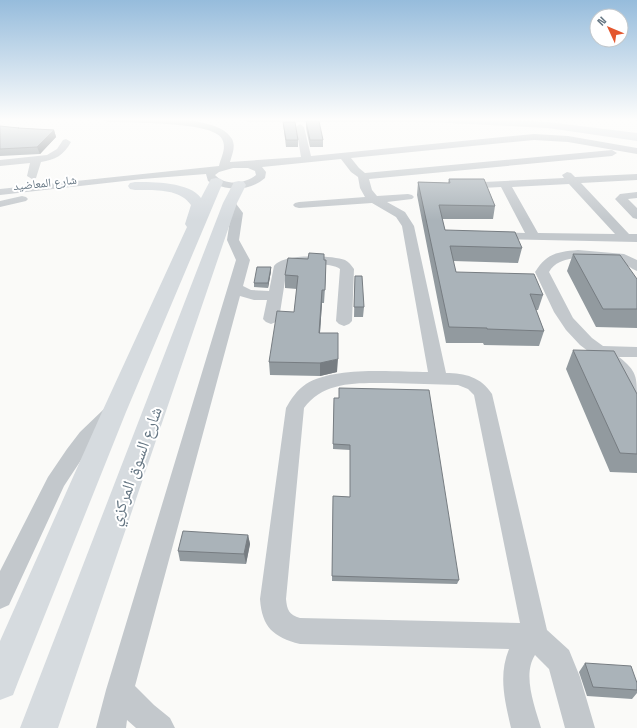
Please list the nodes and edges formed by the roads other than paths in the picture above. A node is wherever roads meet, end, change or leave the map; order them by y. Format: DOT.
graph roads {
  1 [pos="59,153"];
  2 [pos="228,153"];
  3 [pos="306,153"];
  4 [pos="442,153"];
  5 [pos="612,153"];
  6 [pos="344,156"];
  7 [pos="544,159"];
  8 [pos="36,160"];
  9 [pos="307,160"];
  10 [pos="284,162"];
  11 [pos="0,163"];
  12 [pos="366,165"];
  13 [pos="261,172"];
  14 [pos="223,174"];
  15 [pos="32,176"];
  16 [pos="637,177"];
  17 [pos="571,180"];
  18 [pos="139,181"];
  19 [pos="505,184"];
  20 [pos="455,186"];
  21 [pos="0,192"];
  22 [pos="637,195"];
  23 [pos="408,197"];
  24 [pos="22,199"];
  25 [pos="376,200"];
  26 [pos="0,201"];
  27 [pos="0,204"];
  28 [pos="299,205"];
  29 [pos="637,215"];
  30 [pos="480,236"];
  31 [pos="534,237"];
  32 [pos="631,238"];
  33 [pos="189,240"];
  34 [pos="637,267"];
  35 [pos="528,276"];
  36 [pos="544,277"];
  37 [pos="239,295"];
  38 [pos="275,296"];
  39 [pos="271,319"];
  40 [pos="344,321"];
  41 [pos="598,351"];
  42 [pos="637,352"];
  43 [pos="438,378"];
  44 [pos="637,393"];
  45 [pos="114,412"];
  46 [pos="0,597"];
  47 [pos="536,636"];
  48 [pos="0,682"];
  49 [pos="120,690"];
  50 [pos="39,728"];
  51 [pos="111,728"];
  52 [pos="160,728"];
  53 [pos="526,728"];
  54 [pos="580,728"];
  1 -- 8 [label="street"];
  2 -- 14 [label="street"];
  3 -- 9 [label="street"];
  4 -- 12 [label="street, شارع المعاضيد"];
  5 -- 7 [label="street"];
  6 -- 9 [label="street, شارع المعاضيد"];
  6 -- 12 [label="street, شارع المعاضيد"];
  6 -- 12 [label="street"];
  7 -- 12 [label="street"];
  7 -- 17 [label="street"];
  8 -- 11 [label="street"];
  8 -- 15 [label="street"];
  9 -- 10 [label="street, شارع المعاضيد"];
  10 -- 13 [label="street, شارع المعاضيد"];
  10 -- 14 [label="street, شارع المعاضيد"];
  12 -- 25 [label="street"];
  13 -- 14 [label="street"];
  13 -- 14 [label="street, شارع المعاضيد"];
  14 -- 18 [label="street, شارع المعاضيد"];
  14 -- 18 [label="street"];
  14 -- 33 [label="main road"];
  14 -- 37 [label="street"];
  14 -- 50 [label="main road, شارع السوق المركزي"];
  16 -- 17 [label="street"];
  17 -- 19 [label="street"];
  17 -- 32 [label="street"];
  18 -- 21 [label="street, شارع المعاضيد"];
  18 -- 24 [label="street, شارع المعاضيد"];
  18 -- 33 [label="main road"];
  19 -- 20 [label="street"];
  19 -- 31 [label="street"];
  22 -- 29 [label="street"];
  23 -- 25 [label="street"];
  24 -- 26 [label="street, شارع المعاضيد"];
  24 -- 27 [label="street"];
  25 -- 28 [label="street"];
  25 -- 43 [label="street"];
  30 -- 31 [label="street"];
  31 -- 32 [label="street"];
  33 -- 45 [label="main road"];
  34 -- 36 [label="street"];
  35 -- 36 [label="street"];
  36 -- 41 [label="street"];
  37 -- 38 [label="street"];
  37 -- 49 [label="street"];
  38 -- 39 [label="street"];
  38 -- 40 [label="street"];
  41 -- 42 [label="street"];
  41 -- 44 [label="street"];
  43 -- 47 [label="street"];
  43 -- 47 [label="street"];
  45 -- 46 [label="street"];
  45 -- 48 [label="main road"];
  47 -- 53 [label="street"];
  47 -- 54 [label="street"];
  49 -- 51 [label="street"];
  49 -- 52 [label="street"];
}
